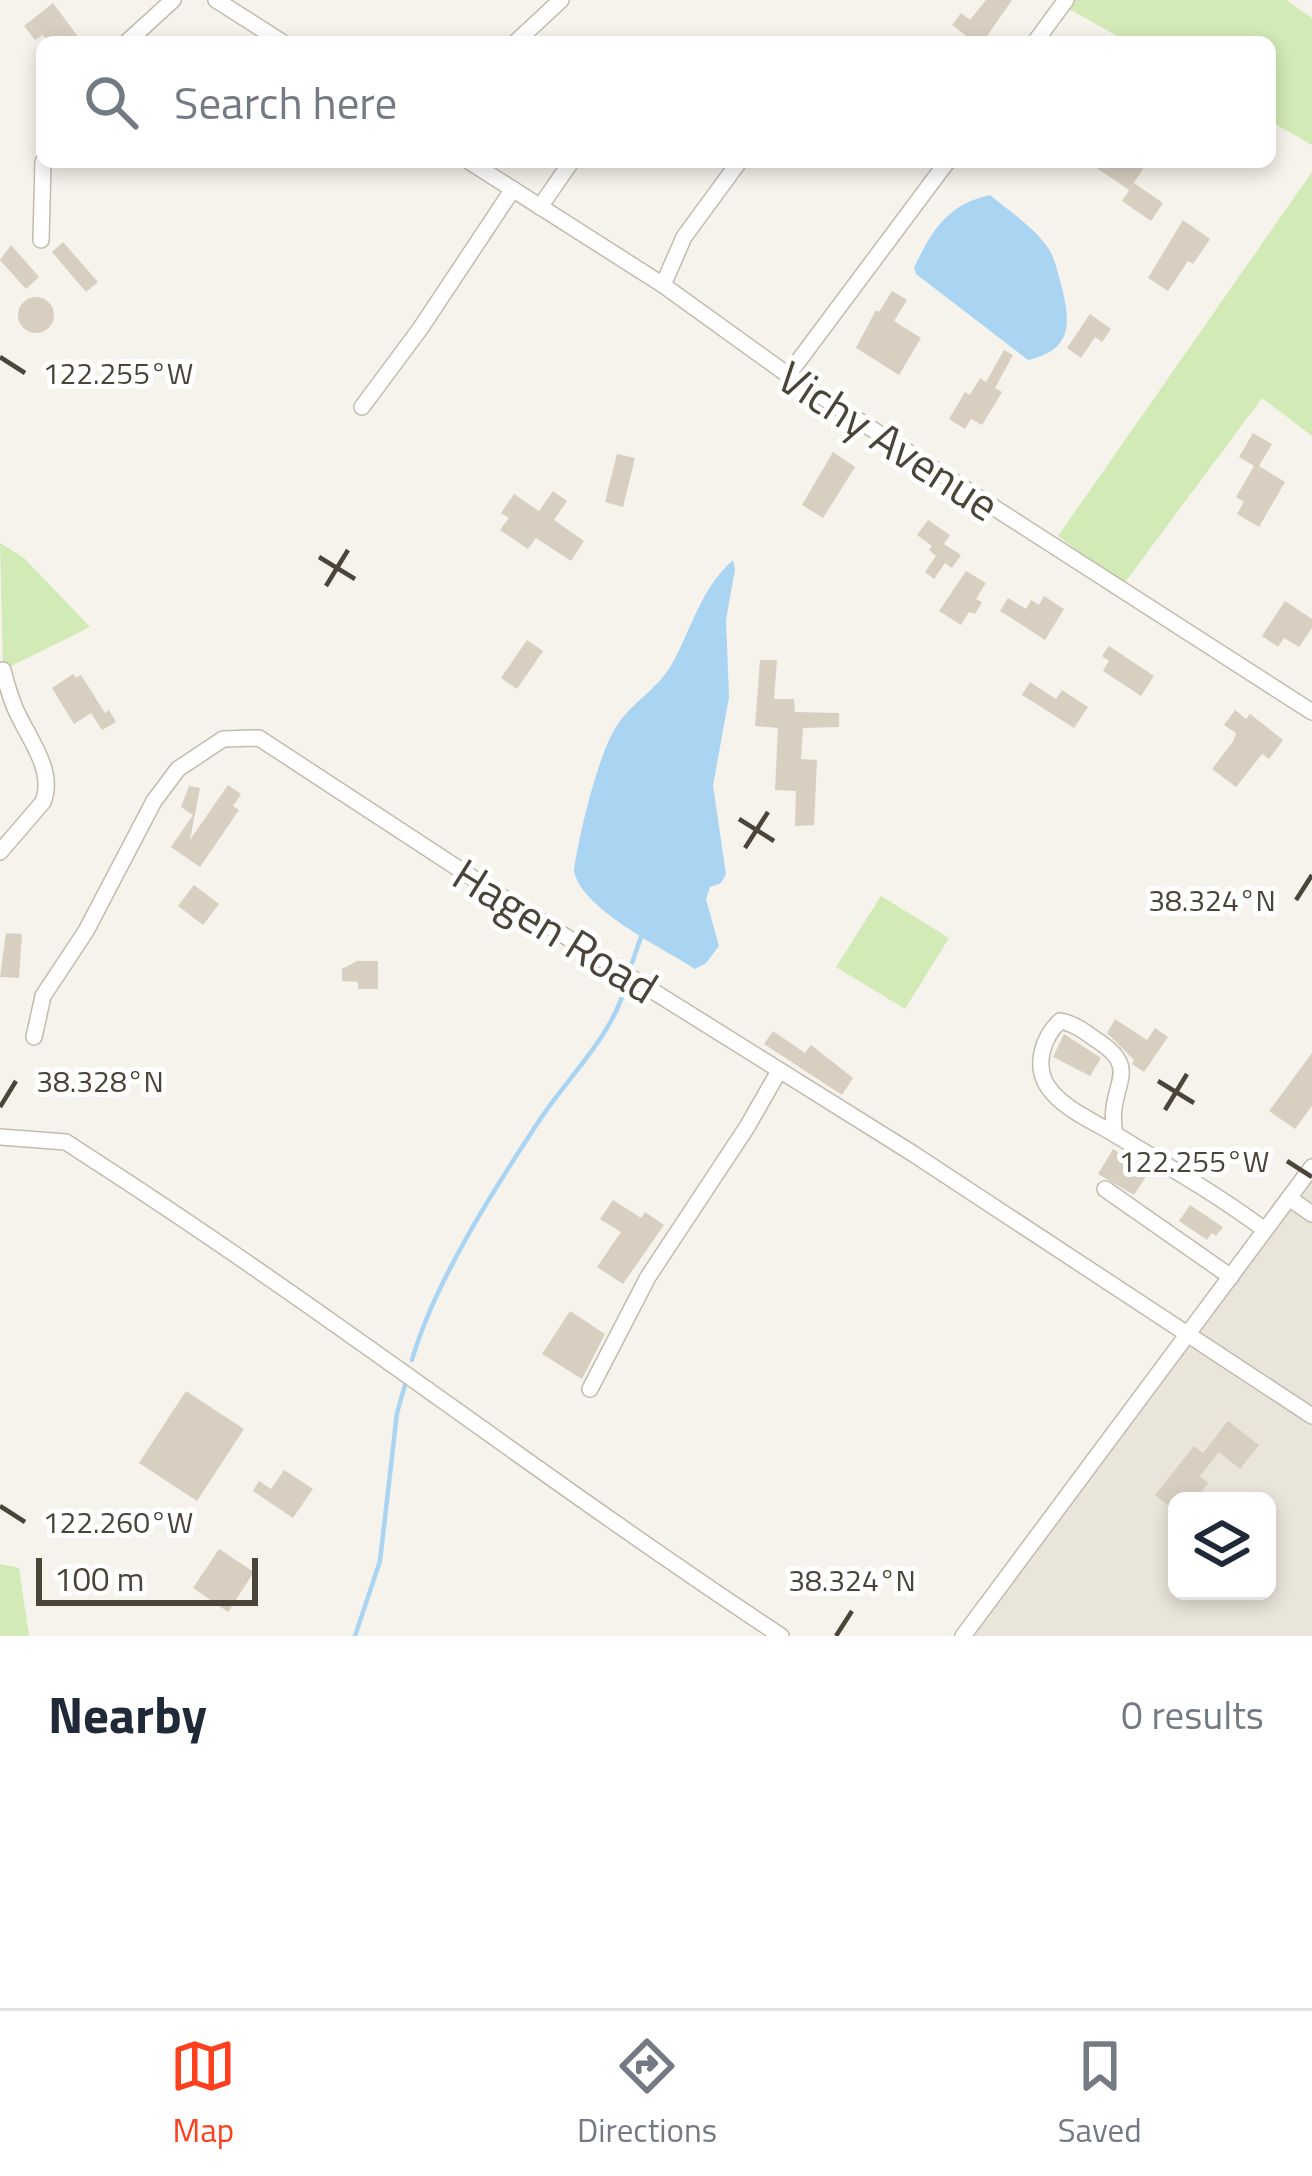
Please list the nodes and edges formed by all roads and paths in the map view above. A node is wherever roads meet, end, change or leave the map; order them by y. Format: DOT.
graph roads {
  1 [pos="173,0"];
  2 [pos="216,0"];
  3 [pos="561,0"];
  4 [pos="1066,0"];
  5 [pos="134,36"];
  6 [pos="273,36"];
  7 [pos="523,36"];
  8 [pos="1039,36"];
  9 [pos="43,168"];
  10 [pos="567,168"];
  11 [pos="735,168"];
  12 [pos="943,168"];
  13 [pos="498,169"];
  14 [pos="513,190"];
  15 [pos="540,207"];
  16 [pos="41,240"];
  17 [pos="663,285"];
  18 [pos="788,375"];
  19 [pos="362,407"];
  20 [pos="3,670"];
  21 [pos="1309,704"];
  22 [pos="0,852"];
  23 [pos="34,1037"];
  24 [pos="779,1071"];
  25 [pos="1115,1134"];
  26 [pos="0,1137"];
  27 [pos="1312,1167"];
  28 [pos="1106,1189"];
  29 [pos="1289,1198"];
  30 [pos="1312,1214"];
  31 [pos="1264,1230"];
  32 [pos="1231,1277"];
  33 [pos="1187,1337"];
  34 [pos="590,1389"];
  35 [pos="1312,1415"];
  36 [pos="781,1636"];
  37 [pos="963,1636"];
  1 -- 5 [label="street"];
  2 -- 6 [label="street"];
  3 -- 7 [label="street"];
  4 -- 8 [label="street"];
  9 -- 16 [label="street"];
  10 -- 15 [label="street"];
  11 -- 17 [label="street"];
  12 -- 18 [label="street"];
  13 -- 14 [label="street, Vichy Avenue"];
  14 -- 15 [label="street, Vichy Avenue"];
  14 -- 19 [label="street"];
  15 -- 17 [label="street, Vichy Avenue"];
  17 -- 18 [label="street, Vichy Avenue"];
  18 -- 21 [label="street, Vichy Avenue"];
  20 -- 22 [label="street"];
  23 -- 24 [label="street, Hagen Road"];
  24 -- 33 [label="street, Hagen Road"];
  24 -- 34 [label="street"];
  25 -- 25 [label="street"];
  25 -- 31 [label="street"];
  26 -- 36 [label="street"];
  27 -- 29 [label="street"];
  28 -- 32 [label="street"];
  29 -- 30 [label="street"];
  29 -- 31 [label="street"];
  31 -- 32 [label="street"];
  32 -- 33 [label="street"];
  33 -- 35 [label="street, Hagen Road"];
  33 -- 37 [label="street"];
}
